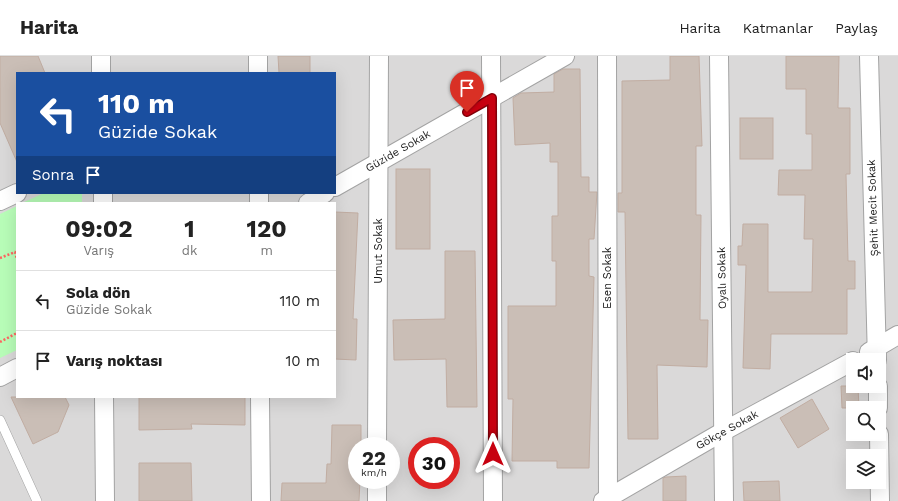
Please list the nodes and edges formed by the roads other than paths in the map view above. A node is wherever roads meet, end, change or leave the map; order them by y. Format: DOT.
graph roads {
  1 [pos="101,56"];
  2 [pos="258,56"];
  3 [pos="379,56"];
  4 [pos="492,56"];
  5 [pos="565,56"];
  6 [pos="606,56"];
  7 [pos="719,56"];
  8 [pos="869,56"];
  9 [pos="101,72"];
  10 [pos="258,72"];
  11 [pos="492,98"];
  12 [pos="379,162"];
  13 [pos="336,186"];
  14 [pos="16,193"];
  15 [pos="323,194"];
  16 [pos="0,201"];
  17 [pos="310,202"];
  18 [pos="898,336"];
  19 [pos="877,353"];
  20 [pos="878,353"];
  21 [pos="846,364"];
  22 [pos="16,369"];
  23 [pos="0,377"];
  24 [pos="104,398"];
  25 [pos="260,398"];
  26 [pos="0,420"];
  27 [pos="724,432"];
  28 [pos="377,437"];
  29 [pos="879,441"];
  30 [pos="377,489"];
  31 [pos="607,500"];
  32 [pos="37,501"];
  33 [pos="105,501"];
  34 [pos="261,501"];
  35 [pos="377,501"];
  36 [pos="493,501"];
  37 [pos="724,501"];
  38 [pos="880,501"];
  1 -- 9 [label="street"];
  2 -- 10 [label="street"];
  3 -- 12 [label="street, Umut Sokak"];
  4 -- 11 [label="street"];
  5 -- 11 [label="street, Güzide Sokak"];
  6 -- 31 [label="street, Esen Sokak"];
  7 -- 27 [label="street, Oyalı Sokak"];
  8 -- 19 [label="street, Şehit Mecit Sokak"];
  11 -- 12 [label="street, Güzide Sokak"];
  11 -- 36 [label="street"];
  12 -- 13 [label="street, Güzide Sokak"];
  12 -- 28 [label="street, Umut Sokak"];
  14 -- 16 [label="street"];
  15 -- 17 [label="street"];
  18 -- 20 [label="street, Gökçe Sokak"];
  21 -- 27 [label="street, Gökçe Sokak"];
  22 -- 23 [label="street"];
  24 -- 33 [label="street"];
  25 -- 34 [label="street"];
  26 -- 32 [label="lane"];
  27 -- 31 [label="street, Gökçe Sokak"];
  27 -- 37 [label="street, Oyalı Sokak"];
  29 -- 38 [label="street"];
  30 -- 35 [label="street"];
}
